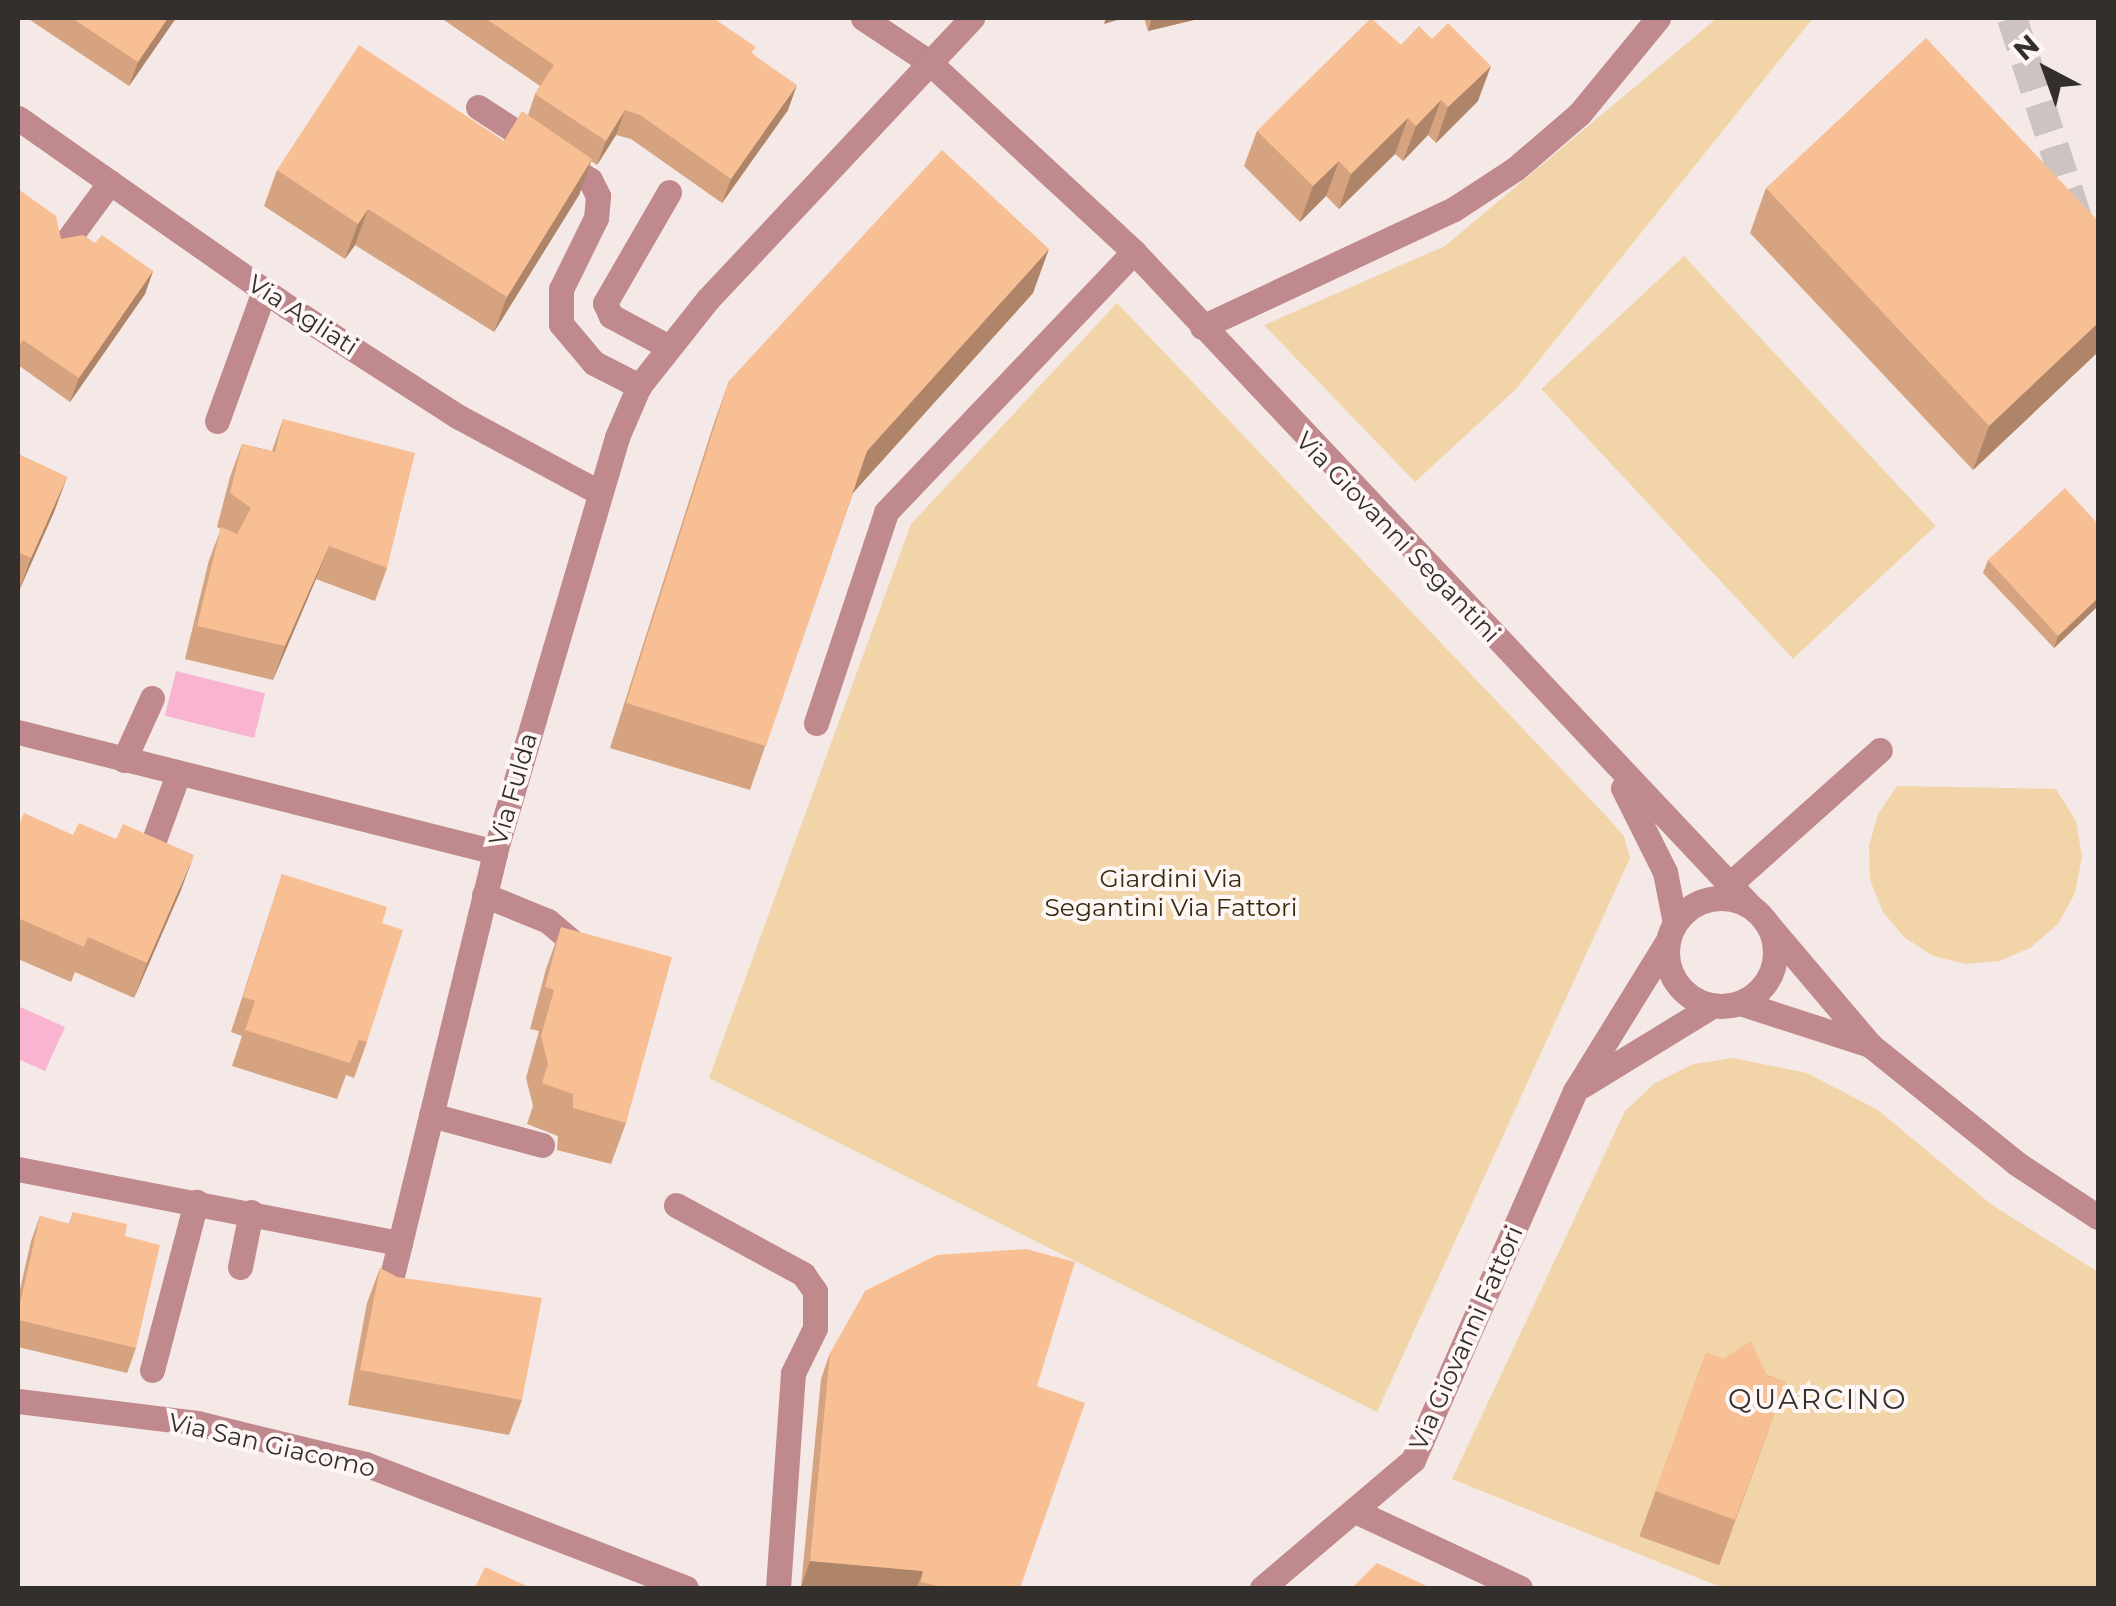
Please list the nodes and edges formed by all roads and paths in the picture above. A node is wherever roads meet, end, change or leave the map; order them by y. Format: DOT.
graph roads {
  1 [pos="863,18"];
  2 [pos="972,18"];
  3 [pos="1658,18"];
  4 [pos="929,62"];
  5 [pos="478,107"];
  6 [pos="18,120"];
  7 [pos="110,182"];
  8 [pos="669,192"];
  9 [pos="61,249"];
  10 [pos="1134,252"];
  11 [pos="264,290"];
  12 [pos="1202,327"];
  13 [pos="667,346"];
  14 [pos="639,386"];
  15 [pos="217,421"];
  16 [pos="600,493"];
  17 [pos="152,698"];
  18 [pos="816,723"];
  19 [pos="18,732"];
  20 [pos="1596,746"];
  21 [pos="1880,750"];
  22 [pos="124,760"];
  23 [pos="178,774"];
  24 [pos="495,852"];
  25 [pos="146,862"];
  26 [pos="1730,884"];
  27 [pos="484,895"];
  28 [pos="1757,913"];
  29 [pos="1670,933"];
  30 [pos="583,952"];
  31 [pos="1740,1003"];
  32 [pos="1712,1006"];
  33 [pos="1870,1045"];
  34 [pos="1575,1091"];
  35 [pos="431,1115"];
  36 [pos="542,1145"];
  37 [pos="18,1169"];
  38 [pos="196,1202"];
  39 [pos="676,1205"];
  40 [pos="251,1212"];
  41 [pos="2098,1217"];
  42 [pos="400,1242"];
  43 [pos="240,1267"];
  44 [pos="387,1296"];
  45 [pos="152,1370"];
  46 [pos="18,1401"];
  47 [pos="1356,1511"];
  48 [pos="686,1588"];
  49 [pos="778,1588"];
  50 [pos="1262,1588"];
  51 [pos="1520,1588"];
  1 -- 4 [label="street, Via Giovanni Segantini"];
  2 -- 4 [label="street"];
  3 -- 12 [label="street"];
  4 -- 10 [label="street, Via Giovanni Segantini"];
  4 -- 13 [label="street, Via Fulda"];
  5 -- 14 [label="street"];
  6 -- 7 [label="street, Via Agliati"];
  7 -- 9 [label="street"];
  7 -- 11 [label="street, Via Agliati"];
  8 -- 13 [label="street"];
  10 -- 12 [label="street, Via Giovanni Segantini"];
  10 -- 18 [label="street"];
  11 -- 15 [label="street"];
  11 -- 16 [label="street, Via Agliati"];
  12 -- 20 [label="street, Via Giovanni Segantini"];
  13 -- 14 [label="street, Via Fulda"];
  14 -- 16 [label="street, Via Fulda"];
  16 -- 24 [label="street, Via Fulda"];
  17 -- 22 [label="street"];
  19 -- 22 [label="street"];
  20 -- 26 [label="street, Via Giovanni Segantini"];
  20 -- 29 [label="street, Via Giovanni Segantini"];
  21 -- 26 [label="street"];
  22 -- 23 [label="street"];
  23 -- 24 [label="street"];
  23 -- 25 [label="street"];
  24 -- 27 [label="street, Via Fulda"];
  26 -- 28 [label="street, Via Giovanni Segantini"];
  27 -- 30 [label="street"];
  27 -- 35 [label="street, Via Fulda"];
  28 -- 29 [label="street"];
  28 -- 31 [label="street"];
  28 -- 33 [label="street, Via Giovanni Segantini"];
  29 -- 32 [label="street"];
  29 -- 34 [label="street, Via Giovanni Fattori"];
  31 -- 32 [label="street"];
  31 -- 33 [label="street, Via Giovanni Segantini"];
  32 -- 34 [label="street"];
  33 -- 41 [label="street, Via Giovanni Segantini"];
  34 -- 47 [label="street, Via Giovanni Fattori"];
  35 -- 36 [label="street"];
  35 -- 42 [label="street, Via Fulda"];
  37 -- 38 [label="street"];
  38 -- 40 [label="street"];
  38 -- 45 [label="street"];
  39 -- 49 [label="street"];
  40 -- 42 [label="street"];
  40 -- 43 [label="street"];
  42 -- 44 [label="street, Via Fulda"];
  46 -- 48 [label="street, Via San Giacomo"];
  47 -- 50 [label="street, Via Giovanni Fattori"];
  47 -- 51 [label="street"];
}
